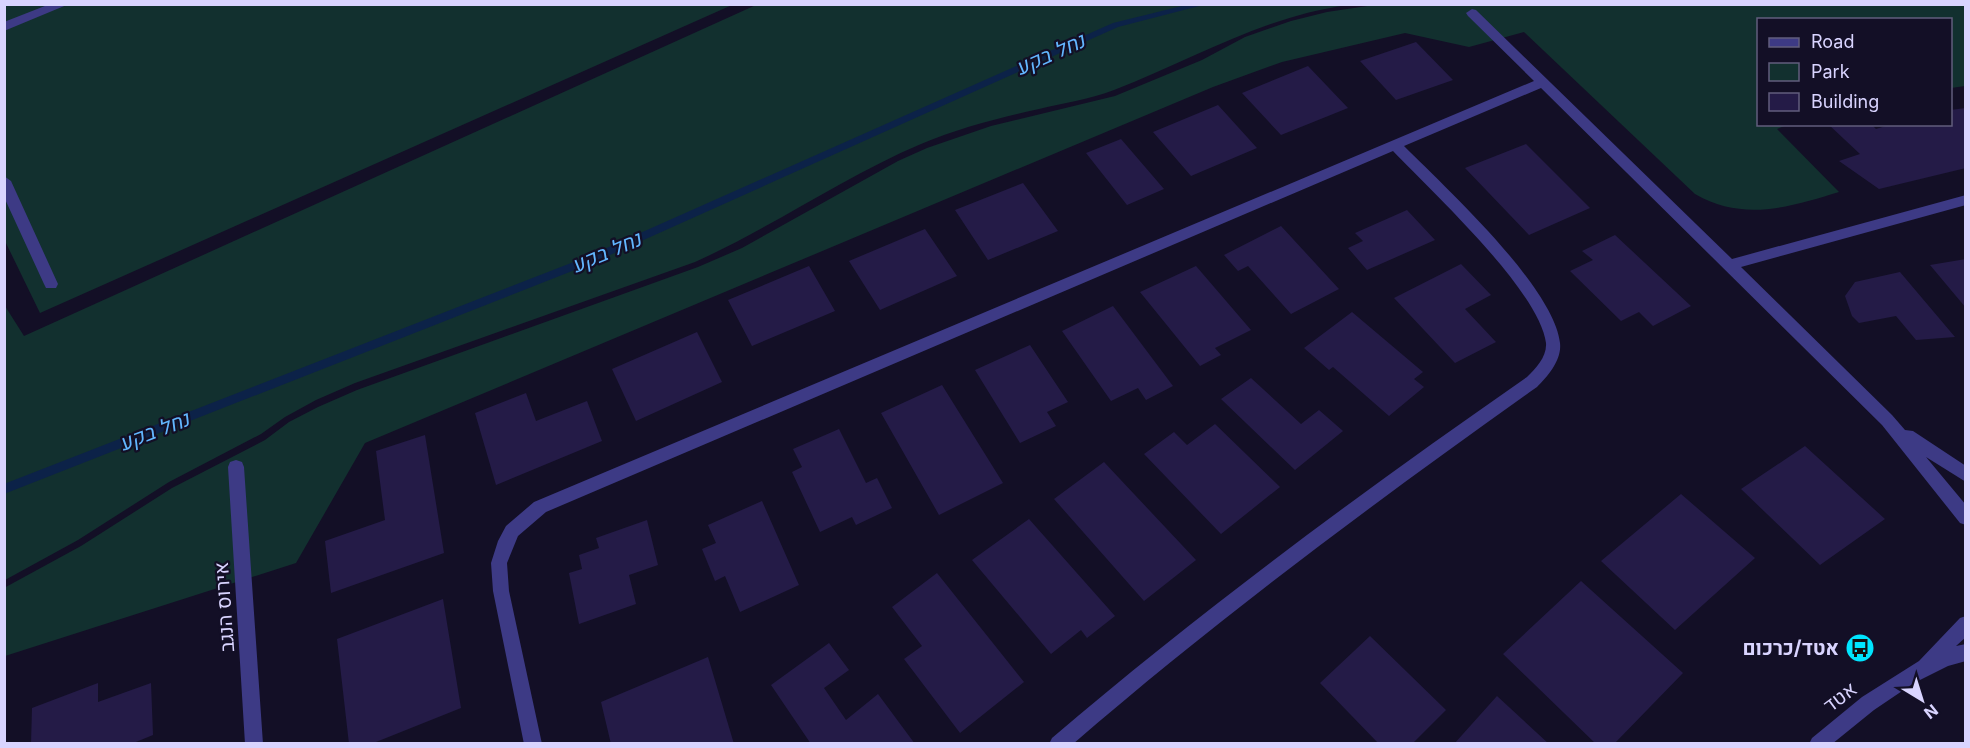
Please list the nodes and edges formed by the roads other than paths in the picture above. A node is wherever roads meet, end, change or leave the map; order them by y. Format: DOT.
graph roads {
  1 [pos="63,4"];
  2 [pos="1472,13"];
  3 [pos="4,27"];
  4 [pos="1543,82"];
  5 [pos="1395,145"];
  6 [pos="4,181"];
  7 [pos="1965,200"];
  8 [pos="1729,265"];
  9 [pos="51,284"];
  10 [pos="1887,420"];
  11 [pos="236,467"];
  12 [pos="1965,476"];
  13 [pos="1965,518"];
  14 [pos="1965,624"];
  15 [pos="1965,652"];
  16 [pos="1920,670"];
  17 [pos="254,744"];
  18 [pos="533,744"];
  19 [pos="1058,744"];
  20 [pos="1818,744"];
  1 -- 3 [label="street"];
  2 -- 4 [label="street"];
  4 -- 5 [label="street"];
  4 -- 8 [label="street"];
  5 -- 18 [label="street"];
  5 -- 19 [label="street"];
  6 -- 9 [label="street"];
  7 -- 8 [label="street"];
  8 -- 10 [label="street"];
  10 -- 12 [label="street"];
  10 -- 13 [label="street"];
  11 -- 17 [label="street, אירוס הנגב"];
  14 -- 16 [label="street, אטד"];
  15 -- 16 [label="street, אטד"];
  16 -- 20 [label="street, אטד"];
}
